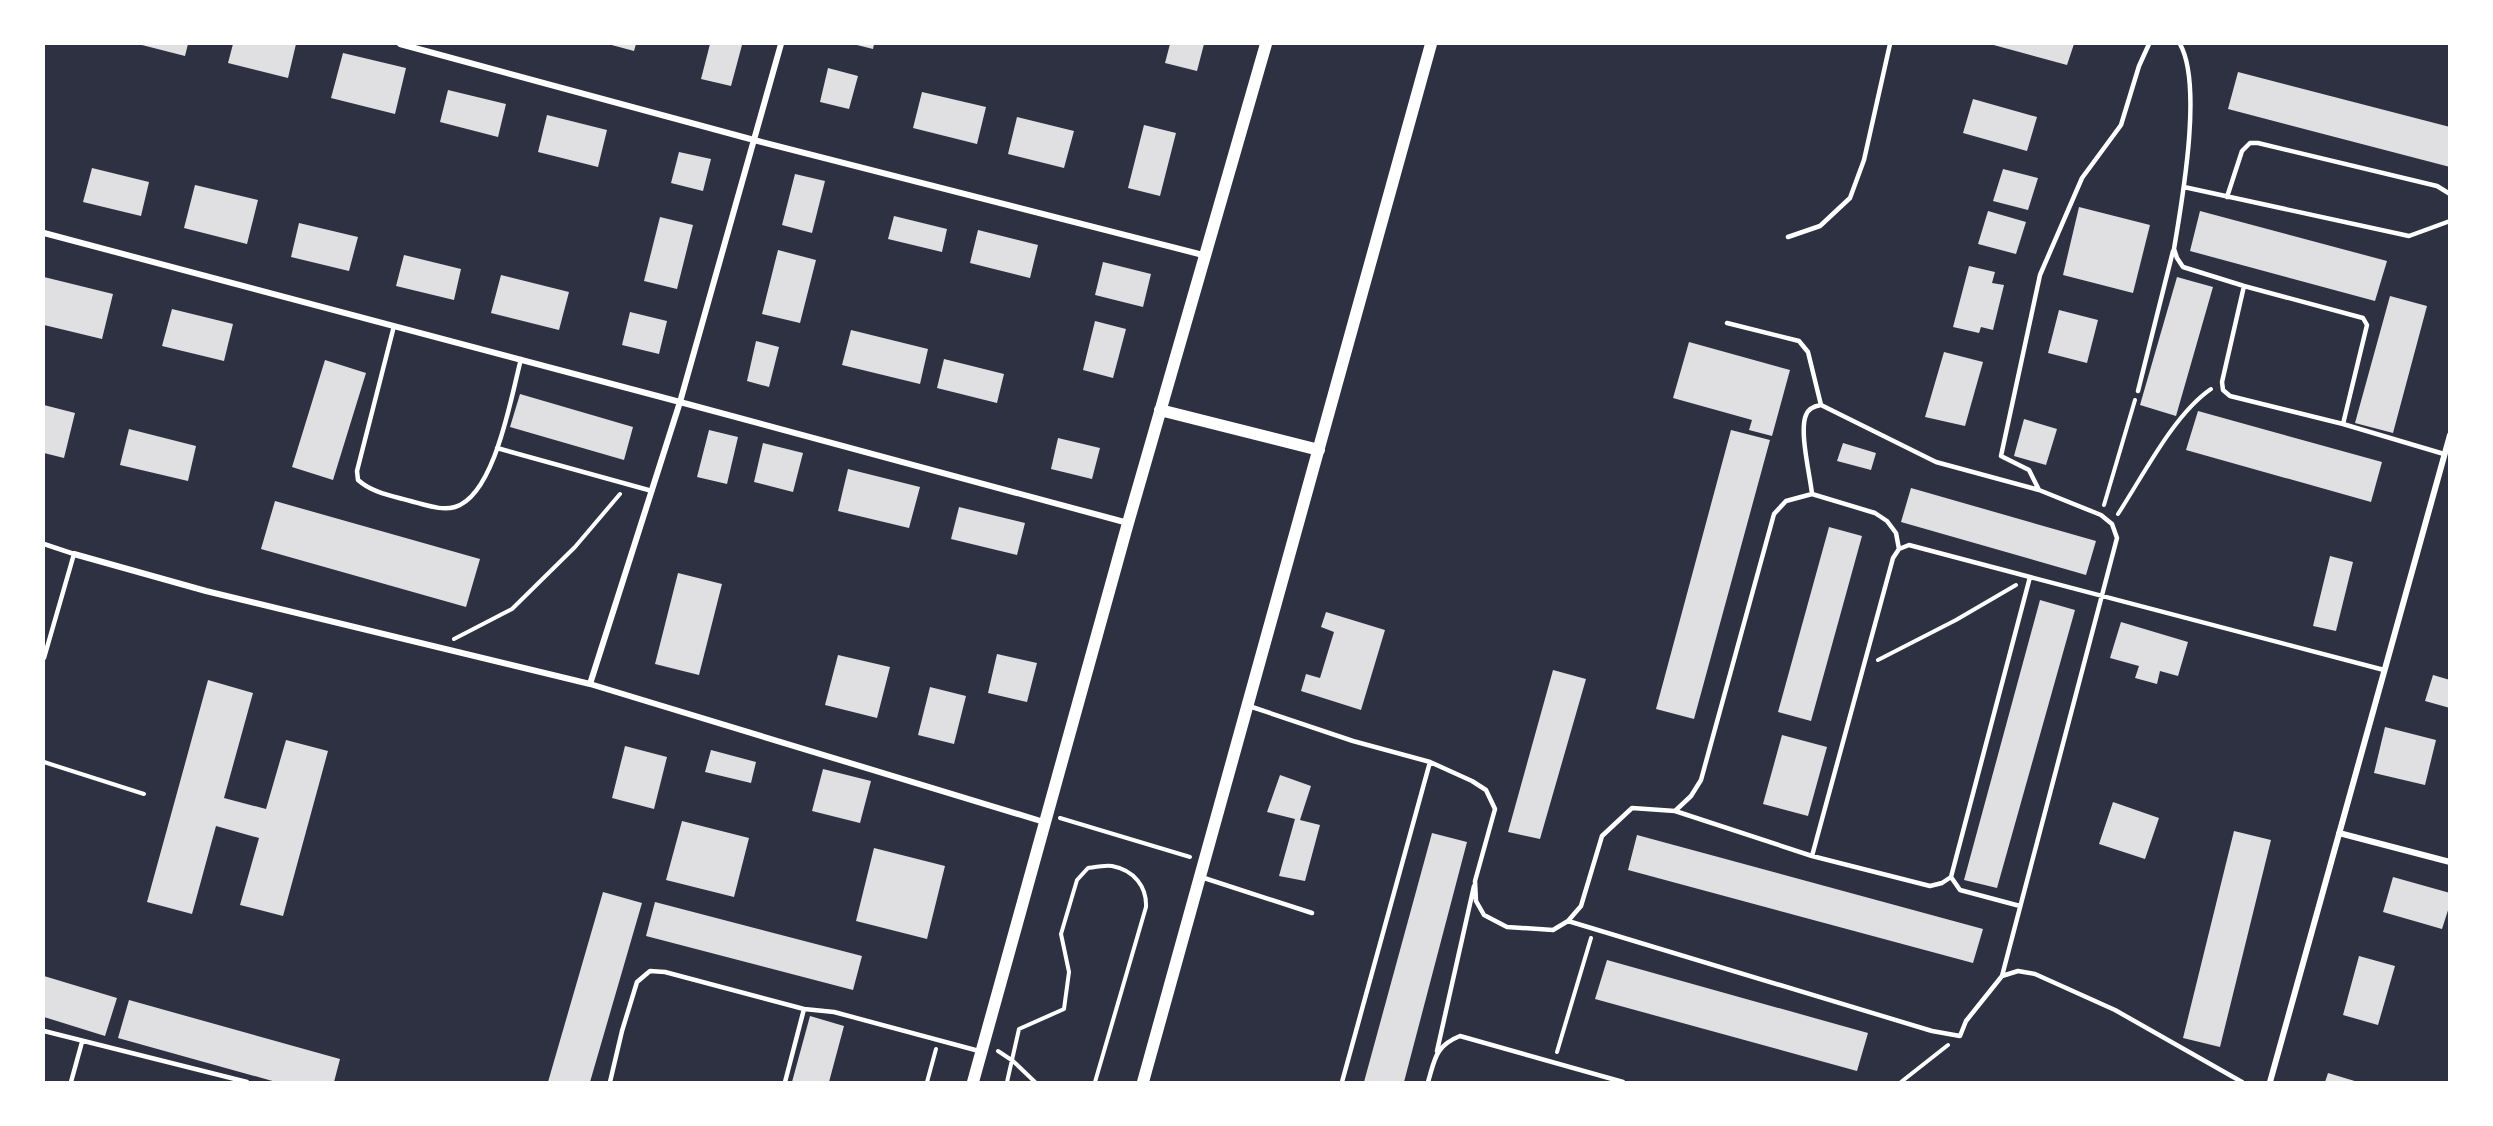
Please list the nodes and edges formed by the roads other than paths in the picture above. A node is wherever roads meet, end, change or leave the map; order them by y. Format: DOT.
graph roads {
  1 [pos="400,44"];
  2 [pos="781,44"];
  3 [pos="1266,44"];
  4 [pos="1431,44"];
  5 [pos="1890,44"];
  6 [pos="2149,44"];
  7 [pos="2180,44"];
  8 [pos="754,140"];
  9 [pos="2184,188"];
  10 [pos="2450,194"];
  11 [pos="2227,197"];
  12 [pos="2450,221"];
  13 [pos="44,233"];
  14 [pos="1788,237"];
  15 [pos="2174,249"];
  16 [pos="1203,255"];
  17 [pos="2244,286"];
  18 [pos="1727,323"];
  19 [pos="394,326"];
  20 [pos="521,359"];
  21 [pos="2138,391"];
  22 [pos="680,402"];
  23 [pos="1821,405"];
  24 [pos="1160,410"];
  25 [pos="2343,424"];
  26 [pos="2450,435"];
  27 [pos="497,448"];
  28 [pos="1319,450"];
  29 [pos="2444,454"];
  30 [pos="2039,490"];
  31 [pos="652,491"];
  32 [pos="1812,494"];
  33 [pos="1128,524"];
  34 [pos="44,544"];
  35 [pos="1899,549"];
  36 [pos="74,554"];
  37 [pos="2030,577"];
  38 [pos="2100,595"];
  39 [pos="44,658"];
  40 [pos="2384,670"];
  41 [pos="590,684"];
  42 [pos="1249,706"];
  43 [pos="1430,762"];
  44 [pos="1675,811"];
  45 [pos="1046,818"];
  46 [pos="2339,833"];
  47 [pos="1812,856"];
  48 [pos="2450,862"];
  49 [pos="1201,877"];
  50 [pos="1951,878"];
  51 [pos="1475,881"];
  52 [pos="2020,906"];
  53 [pos="1312,913"];
  54 [pos="1568,921"];
  55 [pos="2002,976"];
  56 [pos="804,1009"];
  57 [pos="44,1031"];
  58 [pos="82,1042"];
  59 [pos="983,1047"];
  60 [pos="1436,1054"];
  61 [pos="71,1083"];
  62 [pos="247,1083"];
  63 [pos="610,1083"];
  64 [pos="785,1083"];
  65 [pos="973,1083"];
  66 [pos="1143,1083"];
  67 [pos="1342,1083"];
  68 [pos="1428,1083"];
  69 [pos="1623,1083"];
  70 [pos="2242,1083"];
  71 [pos="2270,1083"];
  1 -- 8 [label="street"];
  2 -- 8 [label="street"];
  3 -- 16 [label="main road"];
  4 -- 28 [label="main road"];
  5 -- 14 [label="lane"];
  6 -- 30 [label="lane"];
  7 -- 9 [label="lane"];
  8 -- 16 [label="street"];
  8 -- 22 [label="street"];
  9 -- 11 [label="lane"];
  9 -- 15 [label="lane"];
  10 -- 11 [label="lane"];
  11 -- 12 [label="lane"];
  13 -- 19 [label="street"];
  15 -- 17 [label="lane"];
  15 -- 21 [label="lane"];
  16 -- 24 [label="main road"];
  17 -- 25 [label="lane"];
  17 -- 25 [label="lane"];
  18 -- 23 [label="lane"];
  19 -- 20 [label="street"];
  19 -- 27 [label="lane"];
  20 -- 22 [label="street"];
  20 -- 27 [label="lane"];
  22 -- 31 [label="street"];
  22 -- 33 [label="street"];
  23 -- 30 [label="lane"];
  23 -- 32 [label="lane"];
  24 -- 28 [label="main road"];
  24 -- 33 [label="main road"];
  25 -- 29 [label="lane"];
  26 -- 29 [label="street"];
  27 -- 31 [label="lane"];
  28 -- 42 [label="main road"];
  29 -- 40 [label="street"];
  30 -- 38 [label="lane"];
  31 -- 41 [label="street"];
  32 -- 35 [label="lane"];
  32 -- 44 [label="lane"];
  33 -- 45 [label="main road"];
  34 -- 36 [label="lane"];
  35 -- 37 [label="lane"];
  35 -- 47 [label="lane"];
  36 -- 39 [label="lane"];
  36 -- 41 [label="street"];
  37 -- 38 [label="lane"];
  37 -- 50 [label="lane"];
  38 -- 40 [label="lane"];
  38 -- 52 [label="lane"];
  40 -- 46 [label="street"];
  41 -- 45 [label="street"];
  42 -- 43 [label="lane"];
  42 -- 49 [label="main road"];
  43 -- 51 [label="lane"];
  43 -- 67 [label="lane"];
  44 -- 47 [label="lane"];
  44 -- 54 [label="lane"];
  45 -- 59 [label="main road"];
  46 -- 48 [label="street"];
  46 -- 71 [label="street"];
  47 -- 50 [label="lane"];
  49 -- 53 [label="lane"];
  49 -- 66 [label="main road"];
  50 -- 52 [label="lane"];
  51 -- 54 [label="lane"];
  51 -- 60 [label="lane"];
  52 -- 55 [label="lane"];
  54 -- 55 [label="lane"];
  55 -- 70 [label="lane"];
  56 -- 59 [label="lane"];
  56 -- 63 [label="lane"];
  56 -- 64 [label="lane"];
  57 -- 58 [label="lane"];
  58 -- 61 [label="lane"];
  58 -- 62 [label="lane"];
  59 -- 65 [label="main road"];
  60 -- 68 [label="lane"];
  60 -- 69 [label="lane"];
}
